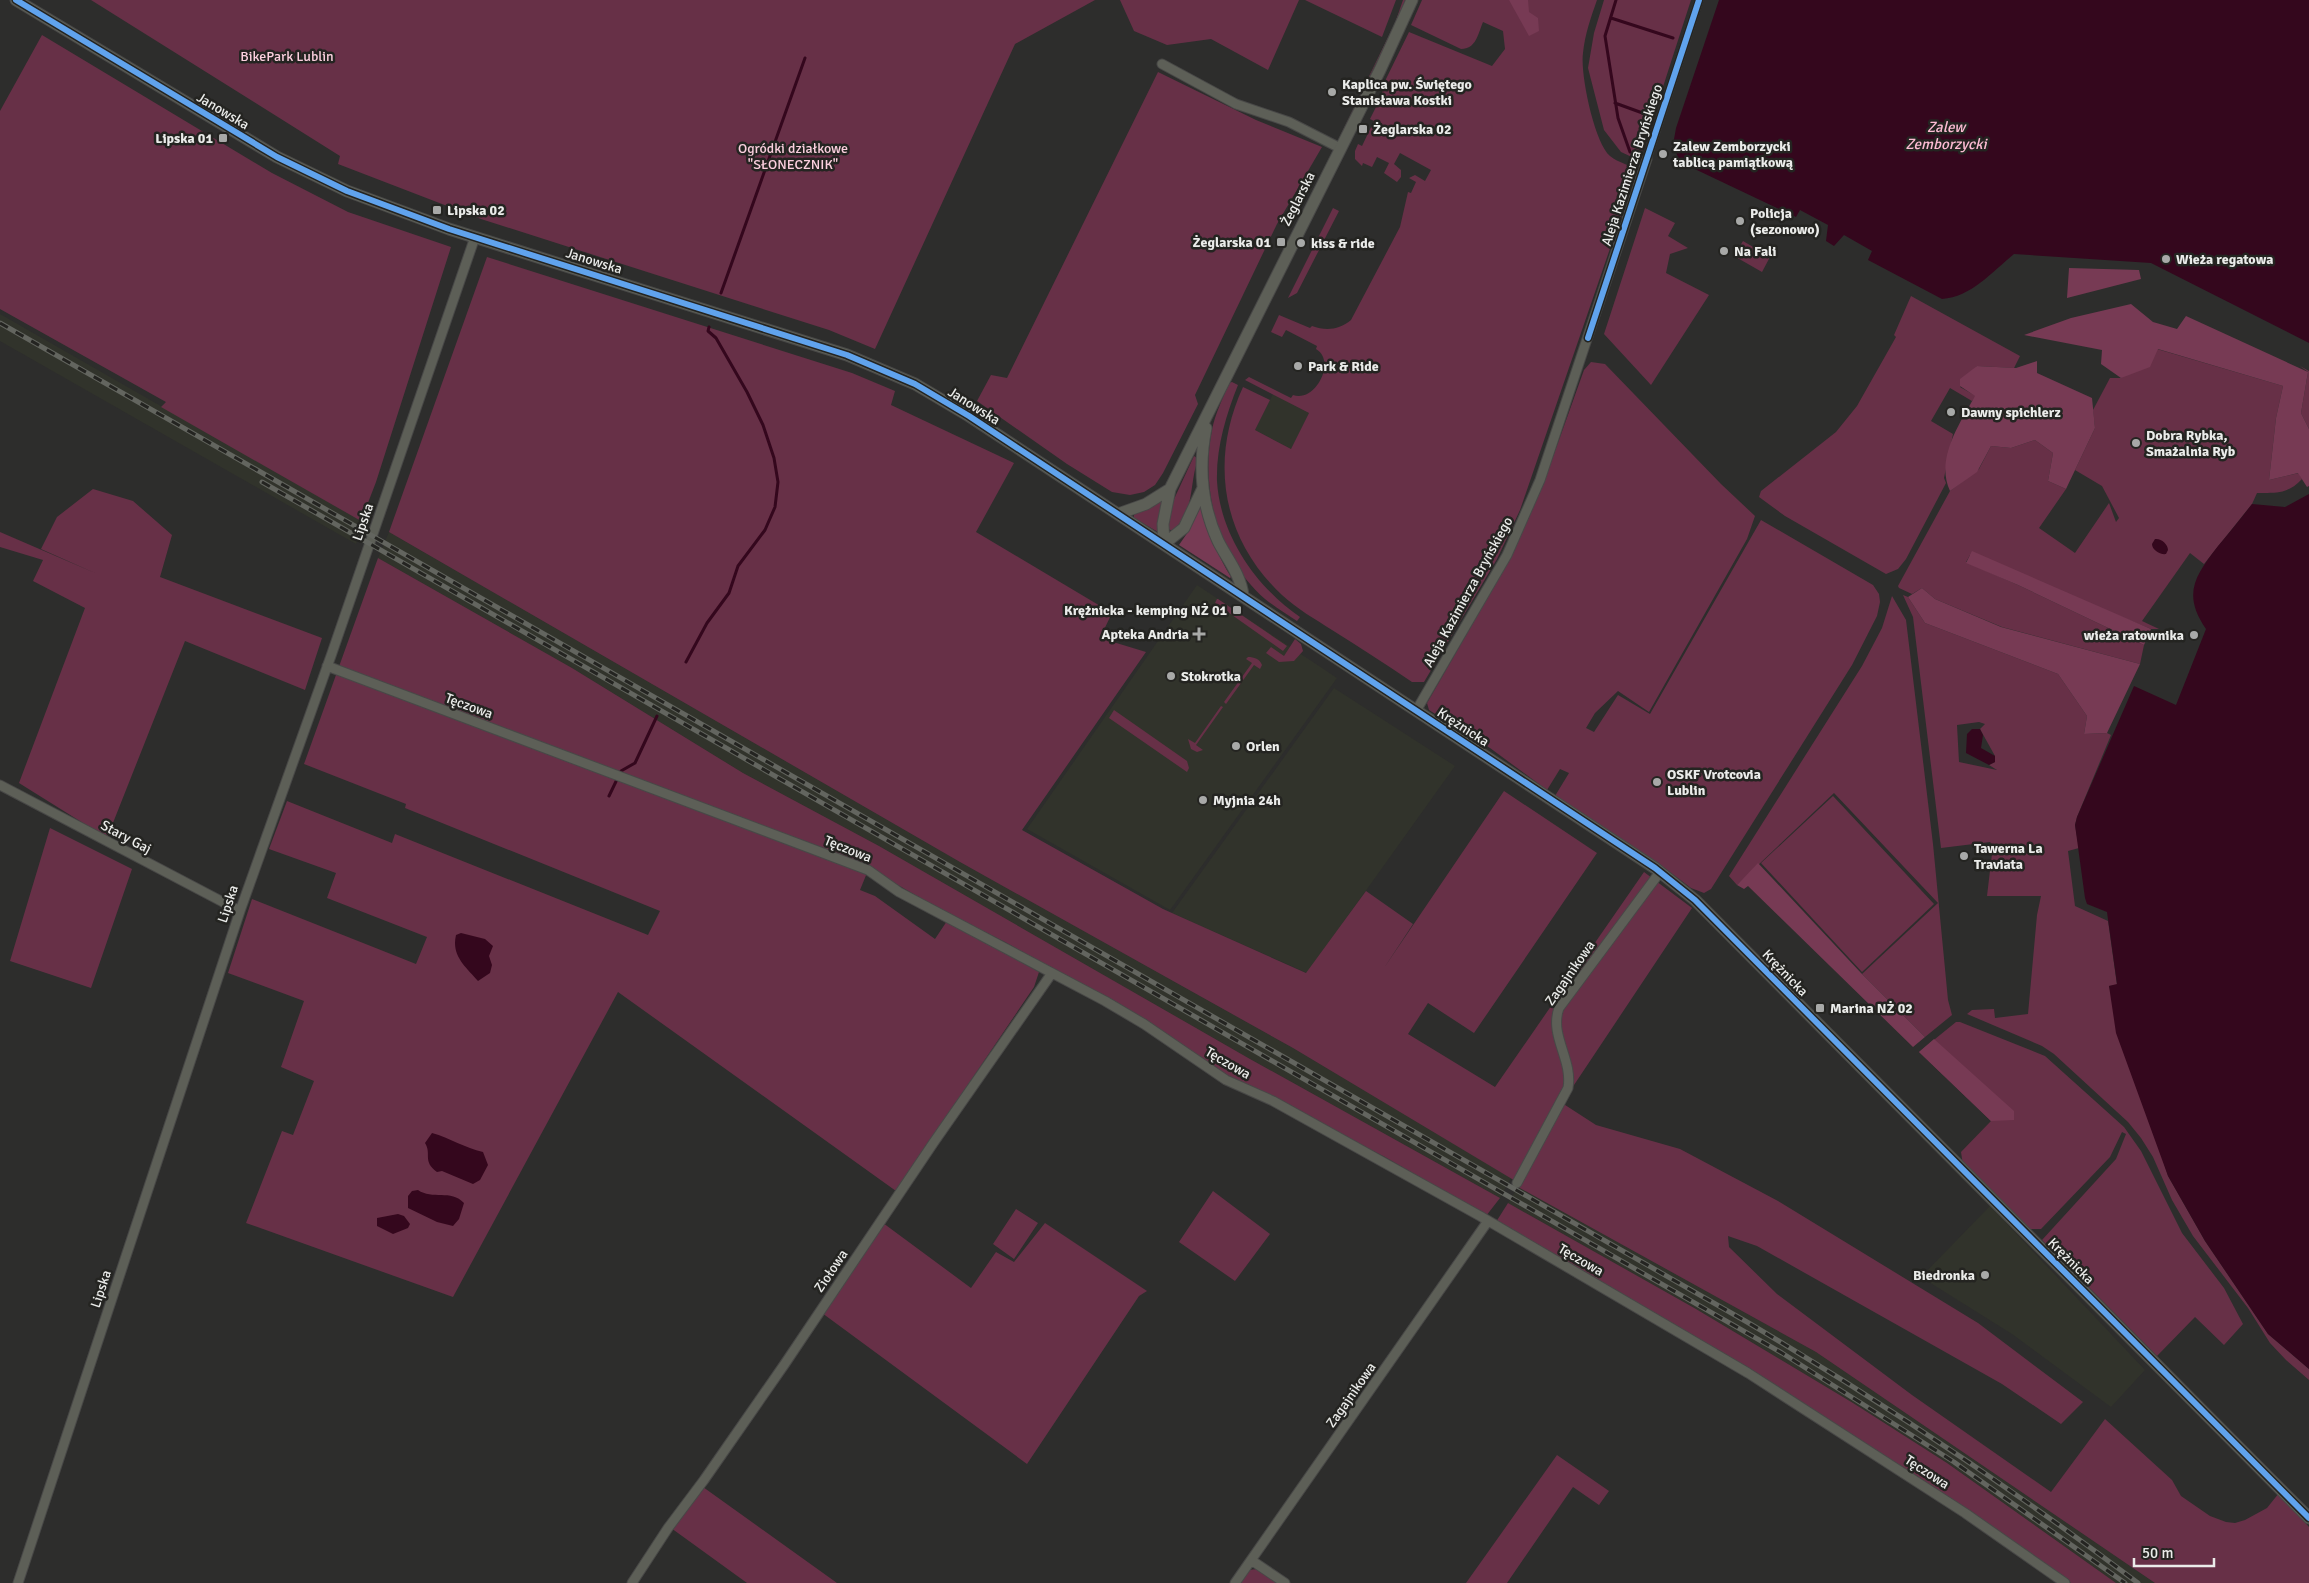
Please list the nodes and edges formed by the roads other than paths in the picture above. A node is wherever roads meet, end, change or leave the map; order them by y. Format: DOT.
graph roads {
  1 [pos="16,0"];
  2 [pos="1412,0"];
  3 [pos="1699,0"];
  4 [pos="1162,64"];
  5 [pos="1340,148"];
  6 [pos="1647,159"];
  7 [pos="475,237"];
  8 [pos="1211,412"];
  9 [pos="1170,489"];
  10 [pos="1202,489"];
  11 [pos="1118,514"];
  12 [pos="1164,544"];
  13 [pos="1244,596"];
  14 [pos="328,666"];
  15 [pos="1416,711"];
  16 [pos="0,785"];
  17 [pos="1660,872"];
  18 [pos="240,911"];
  19 [pos="1052,973"];
  20 [pos="1517,1183"];
  21 [pos="1488,1221"];
  22 [pos="2309,1518"];
  23 [pos="1251,1560"];
  24 [pos="18,1583"];
  25 [pos="632,1583"];
  26 [pos="1235,1583"];
  27 [pos="1285,1583"];
  28 [pos="2065,1583"];
  1 -- 7 [label="street, Janowska"];
  2 -- 5 [label="street, Żeglarska"];
  3 -- 6 [label="street, Aleja Kazimierza Bryńskiego"];
  4 -- 5 [label="street"];
  5 -- 8 [label="street, Żeglarska"];
  6 -- 15 [label="street, Aleja Kazimierza Bryńskiego"];
  7 -- 11 [label="street, Janowska"];
  7 -- 14 [label="street, Lipska"];
  8 -- 9 [label="street, Żeglarska"];
  8 -- 10 [label="street, Żeglarska"];
  9 -- 11 [label="street, Żeglarska"];
  9 -- 12 [label="street, Żeglarska"];
  10 -- 12 [label="street, Żeglarska"];
  10 -- 13 [label="street, Żeglarska"];
  11 -- 12 [label="street, Janowska"];
  12 -- 13 [label="street, Krężnicka"];
  13 -- 15 [label="street, Krężnicka"];
  14 -- 18 [label="street, Lipska"];
  14 -- 19 [label="street, Tęczowa"];
  15 -- 17 [label="street, Krężnicka"];
  16 -- 18 [label="street, Stary Gaj"];
  17 -- 20 [label="street, Zagajnikowa"];
  17 -- 22 [label="street, Krężnicka"];
  18 -- 24 [label="street, Lipska"];
  19 -- 21 [label="street, Tęczowa"];
  19 -- 25 [label="street, Ziołowa"];
  21 -- 23 [label="street, Zagajnikowa"];
  21 -- 28 [label="street, Tęczowa"];
  23 -- 26 [label="street, Zagajnikowa"];
  23 -- 27 [label="street"];
}
